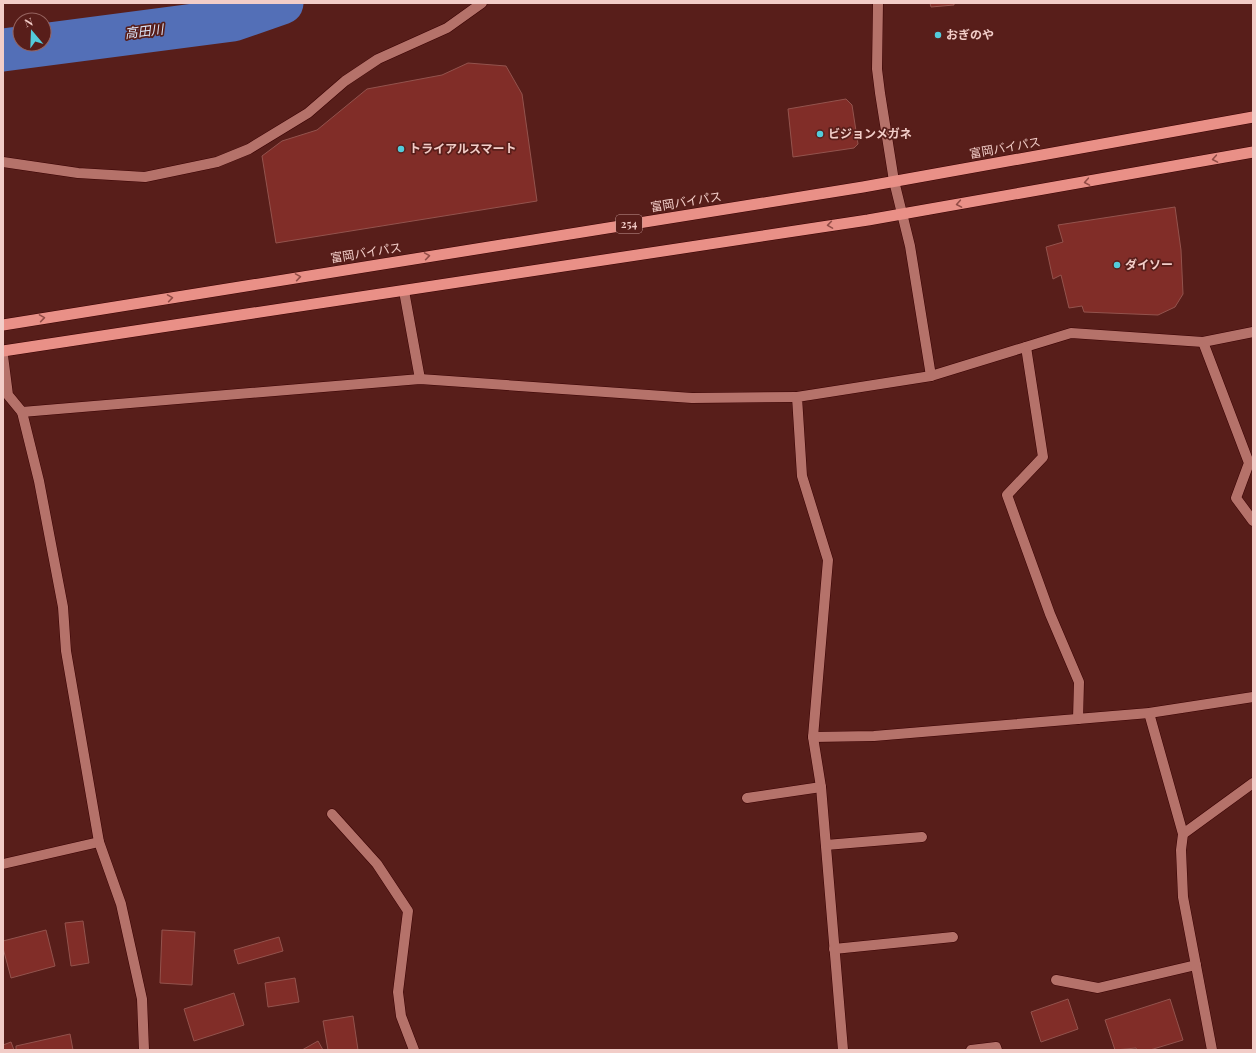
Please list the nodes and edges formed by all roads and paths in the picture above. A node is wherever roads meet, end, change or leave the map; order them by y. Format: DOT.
graph roads {
  1 [pos="482,3"];
  2 [pos="878,3"];
  3 [pos="1253,117"];
  4 [pos="1253,152"];
  5 [pos="3,162"];
  6 [pos="894,181"];
  7 [pos="903,214"];
  8 [pos="404,291"];
  9 [pos="3,325"];
  10 [pos="1253,332"];
  11 [pos="1203,342"];
  12 [pos="1026,347"];
  13 [pos="3,351"];
  14 [pos="3,356"];
  15 [pos="931,376"];
  16 [pos="420,379"];
  17 [pos="797,397"];
  18 [pos="22,412"];
  19 [pos="1253,521"];
  20 [pos="1253,697"];
  21 [pos="1149,713"];
  22 [pos="1078,719"];
  23 [pos="813,738"];
  24 [pos="1253,783"];
  25 [pos="821,787"];
  26 [pos="747,798"];
  27 [pos="332,814"];
  28 [pos="1183,834"];
  29 [pos="922,837"];
  30 [pos="99,842"];
  31 [pos="826,845"];
  32 [pos="3,864"];
  33 [pos="953,937"];
  34 [pos="834,949"];
  35 [pos="1196,965"];
  36 [pos="1056,980"];
  37 [pos="144,1050"];
  38 [pos="414,1050"];
  39 [pos="843,1050"];
  40 [pos="971,1050"];
  41 [pos="997,1050"];
  42 [pos="1212,1050"];
  1 -- 5 [label="street"];
  2 -- 6 [label="street"];
  3 -- 6 [label="highway, 富岡バイパス / 254"];
  4 -- 7 [label="highway, one-way"];
  6 -- 7 [label="street"];
  9 -- 6 [label="highway, 富岡バイパス / 254, one-way"];
  7 -- 8 [label="highway, one-way"];
  7 -- 15 [label="street"];
  8 -- 13 [label="highway"];
  8 -- 16 [label="street"];
  10 -- 11 [label="street"];
  11 -- 12 [label="street"];
  11 -- 19 [label="street"];
  12 -- 15 [label="street"];
  12 -- 22 [label="street"];
  14 -- 18 [label="street"];
  15 -- 17 [label="street"];
  16 -- 17 [label="street"];
  16 -- 18 [label="street"];
  17 -- 23 [label="street"];
  18 -- 30 [label="street"];
  20 -- 21 [label="street"];
  21 -- 22 [label="street"];
  21 -- 28 [label="street"];
  22 -- 23 [label="street"];
  23 -- 25 [label="street"];
  24 -- 28 [label="street"];
  25 -- 26 [label="street"];
  25 -- 31 [label="street"];
  27 -- 38 [label="street"];
  28 -- 35 [label="street"];
  29 -- 31 [label="street"];
  30 -- 32 [label="street"];
  30 -- 37 [label="street"];
  31 -- 34 [label="street"];
  33 -- 34 [label="street"];
  34 -- 39 [label="street"];
  35 -- 36 [label="street"];
  35 -- 42 [label="street"];
  40 -- 41 [label="street"];
}
